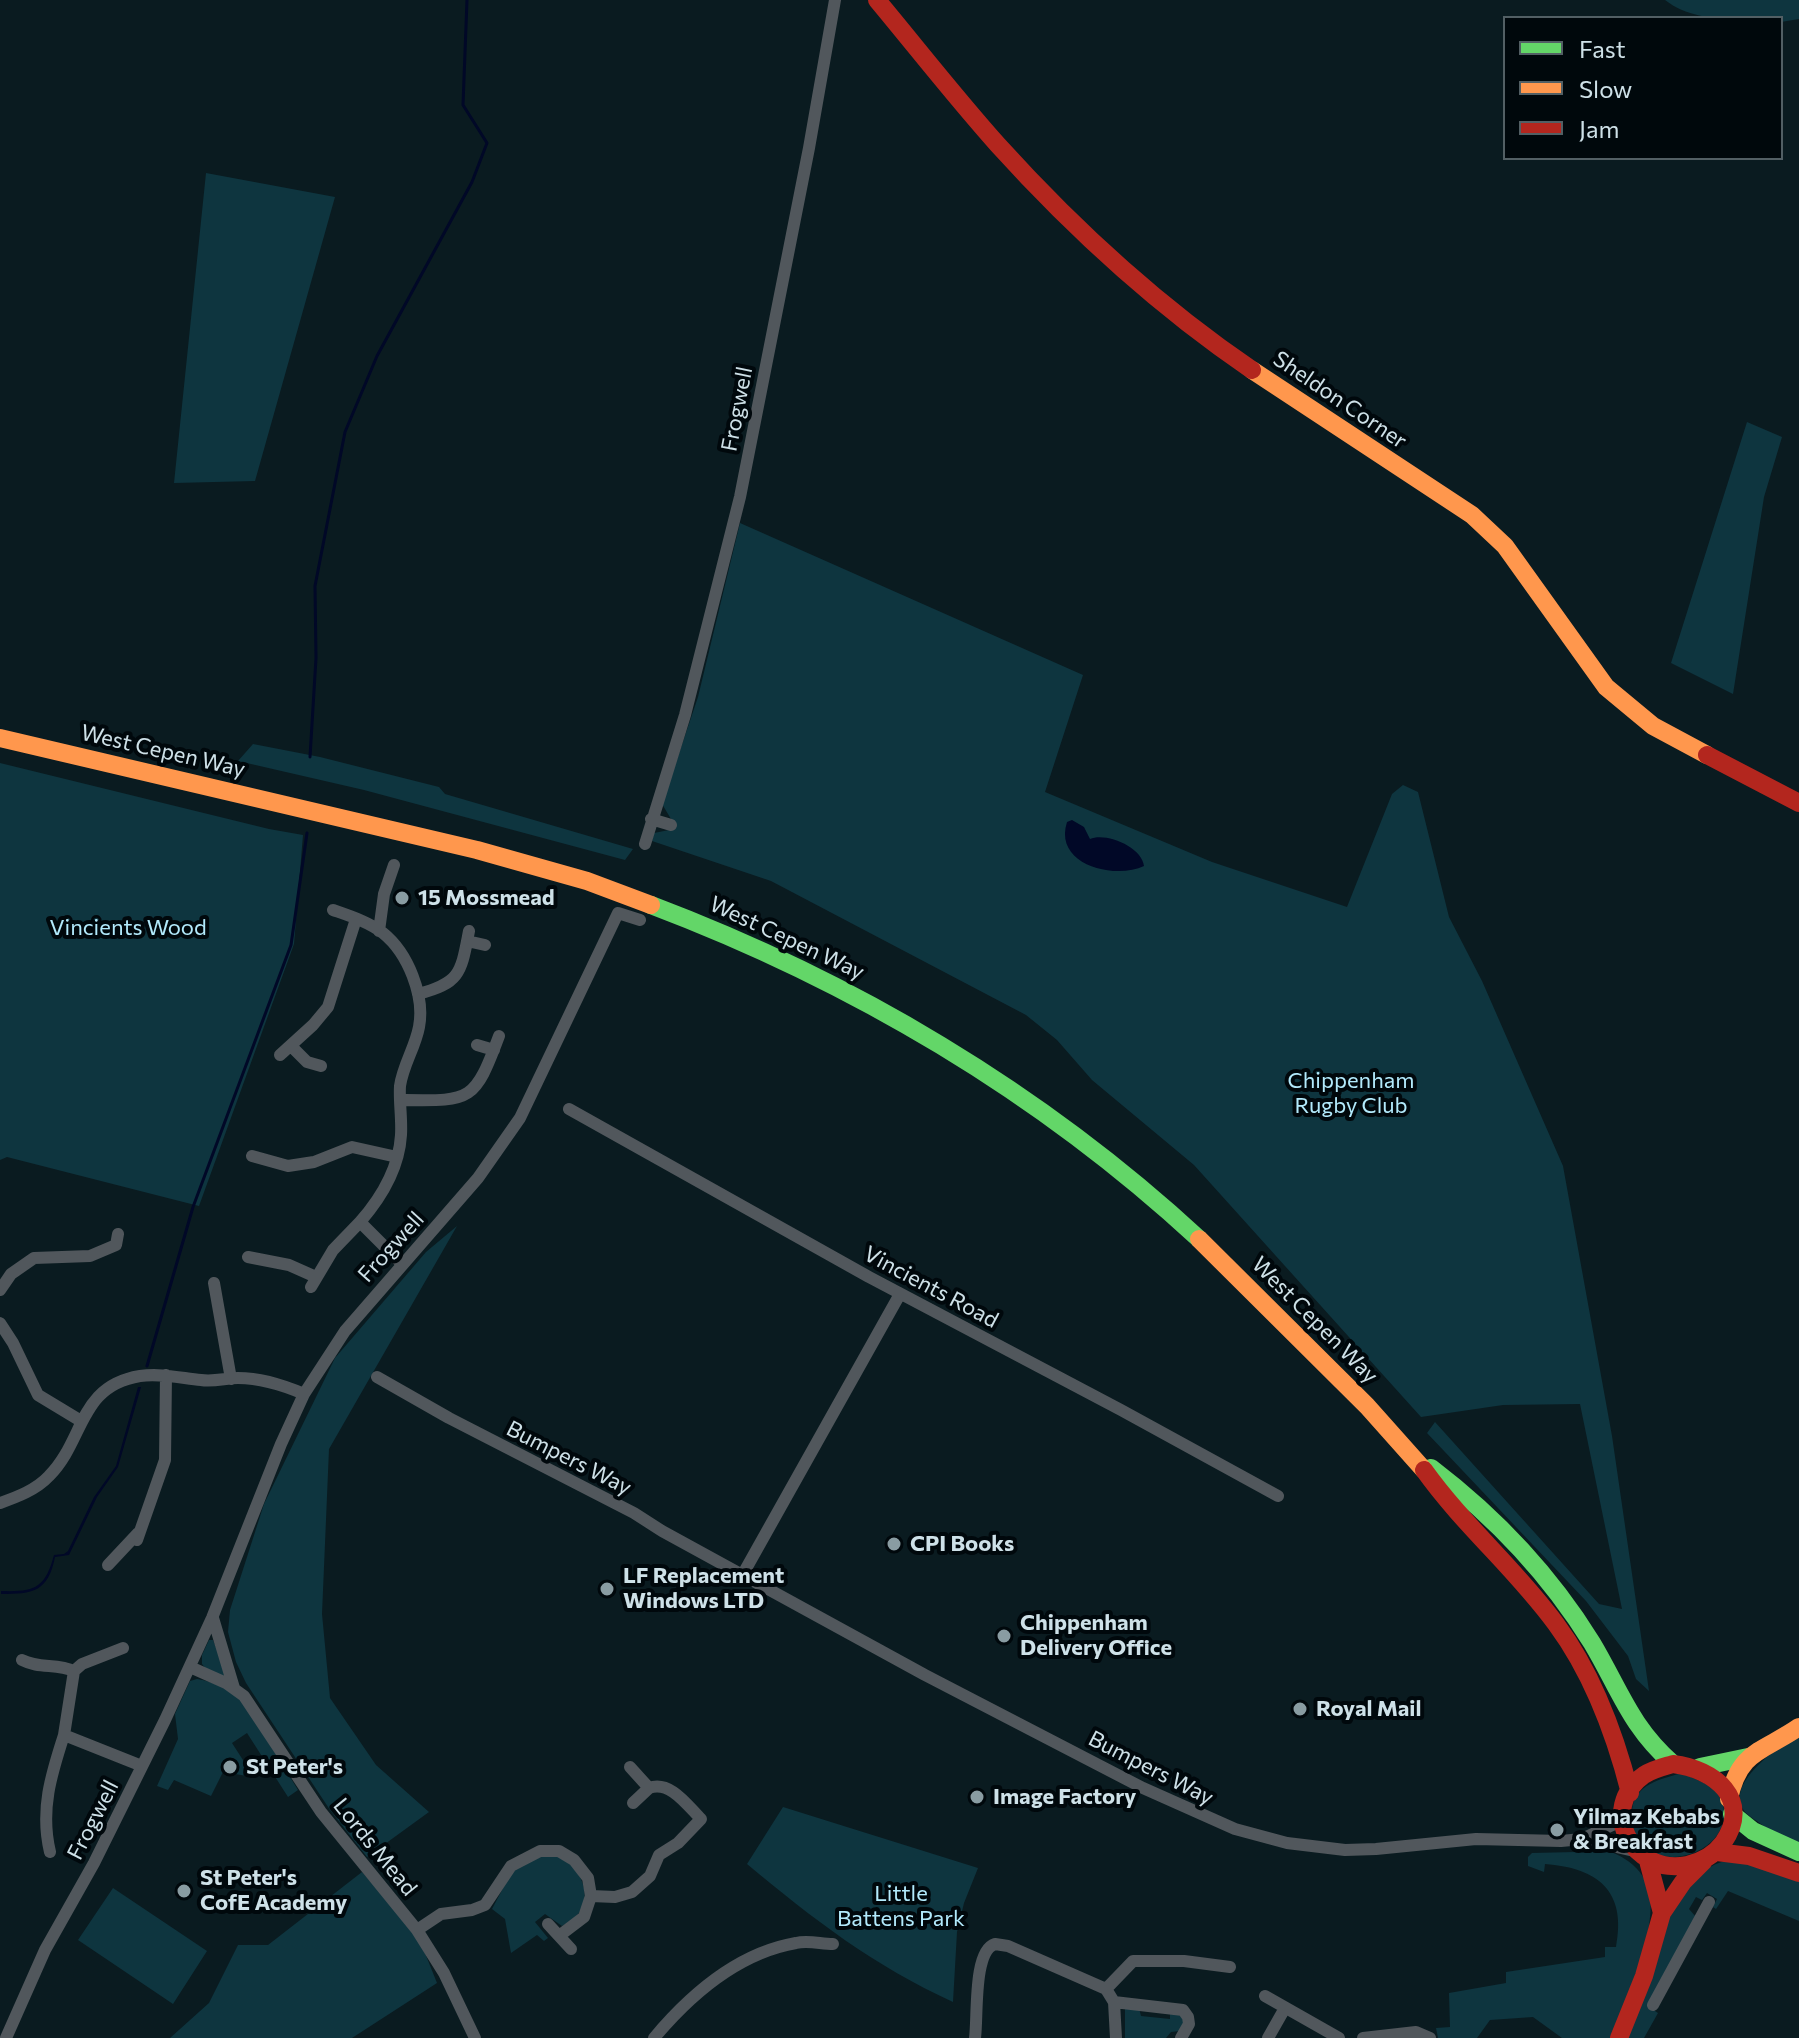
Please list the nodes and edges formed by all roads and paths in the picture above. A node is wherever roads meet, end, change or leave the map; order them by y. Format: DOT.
graph roads {
  1 [pos="835,0"];
  2 [pos="877,0"];
  3 [pos="0,738"];
  4 [pos="1799,803"];
  5 [pos="651,819"];
  6 [pos="671,825"];
  7 [pos="645,844"];
  8 [pos="394,865"];
  9 [pos="605,906"];
  10 [pos="333,910"];
  11 [pos="618,913"];
  12 [pos="356,919"];
  13 [pos="640,920"];
  14 [pos="379,931"];
  15 [pos="485,945"];
  16 [pos="418,994"];
  17 [pos="499,1036"];
  18 [pos="477,1045"];
  19 [pos="291,1046"];
  20 [pos="494,1050"];
  21 [pos="280,1055"];
  22 [pos="321,1066"];
  23 [pos="400,1100"];
  24 [pos="569,1109"];
  25 [pos="252,1156"];
  26 [pos="397,1157"];
  27 [pos="360,1222"];
  28 [pos="120,1243"];
  29 [pos="256,1254"];
  30 [pos="402,1264"];
  31 [pos="214,1283"];
  32 [pos="0,1290"];
  33 [pos="900,1294"];
  34 [pos="0,1323"];
  35 [pos="166,1375"];
  36 [pos="377,1377"];
  37 [pos="231,1379"];
  38 [pos="304,1394"];
  39 [pos="81,1421"];
  40 [pos="1411,1453"];
  41 [pos="1278,1496"];
  42 [pos="0,1503"];
  43 [pos="108,1565"];
  44 [pos="743,1574"];
  45 [pos="212,1618"];
  46 [pos="123,1648"];
  47 [pos="109,1654"];
  48 [pos="22,1660"];
  49 [pos="190,1667"];
  50 [pos="114,1668"];
  51 [pos="74,1671"];
  52 [pos="234,1688"];
  53 [pos="1799,1727"];
  54 [pos="64,1735"];
  55 [pos="1748,1757"];
  56 [pos="1673,1764"];
  57 [pos="142,1766"];
  58 [pos="630,1767"];
  59 [pos="1700,1767"];
  60 [pos="649,1788"];
  61 [pos="1630,1793"];
  62 [pos="633,1803"];
  63 [pos="1731,1806"];
  64 [pos="701,1819"];
  65 [pos="1623,1820"];
  66 [pos="710,1829"];
  67 [pos="1582,1839"];
  68 [pos="50,1852"];
  69 [pos="1799,1852"];
  70 [pos="1642,1856"];
  71 [pos="1710,1856"];
  72 [pos="1799,1873"];
  73 [pos="591,1896"];
  74 [pos="1702,1906"];
  75 [pos="1662,1913"];
  76 [pos="548,1924"];
  77 [pos="417,1930"];
  78 [pos="559,1936"];
  79 [pos="833,1944"];
  80 [pos="571,1949"];
  81 [pos="1648,1965"];
  82 [pos="1230,1967"];
  83 [pos="1670,1975"];
  84 [pos="1106,1989"];
  85 [pos="1265,1996"];
  86 [pos="1114,2002"];
  87 [pos="1653,2005"];
  88 [pos="1285,2008"];
  89 [pos="6,2038"];
  90 [pos="475,2038"];
  91 [pos="654,2038"];
  92 [pos="975,2038"];
  93 [pos="1116,2038"];
  94 [pos="1181,2038"];
  95 [pos="1268,2038"];
  96 [pos="1339,2038"];
  97 [pos="1363,2038"];
  98 [pos="1430,2038"];
  99 [pos="1619,2038"];
  1 -- 5 [label="street, Frogwell"];
  2 -- 4 [label="main road, Sheldon Corner"];
  3 -- 40 [label="main road, West Cepen Way"];
  5 -- 6 [label="street"];
  5 -- 7 [label="street, Frogwell"];
  8 -- 14 [label="street"];
  9 -- 11 [label="street"];
  10 -- 12 [label="street"];
  11 -- 13 [label="street"];
  11 -- 30 [label="street, Frogwell"];
  12 -- 14 [label="street"];
  12 -- 19 [label="street"];
  14 -- 16 [label="street"];
  15 -- 16 [label="street"];
  16 -- 23 [label="street"];
  17 -- 20 [label="street"];
  18 -- 20 [label="street"];
  19 -- 21 [label="street"];
  19 -- 22 [label="street"];
  20 -- 23 [label="street"];
  23 -- 26 [label="street"];
  24 -- 33 [label="street, Vincients Road"];
  25 -- 26 [label="street"];
  26 -- 27 [label="street"];
  27 -- 29 [label="street"];
  27 -- 30 [label="street"];
  28 -- 32 [label="street"];
  30 -- 38 [label="street, Frogwell"];
  31 -- 37 [label="street"];
  33 -- 41 [label="street, Vincients Road"];
  33 -- 44 [label="street"];
  34 -- 39 [label="street"];
  35 -- 37 [label="street"];
  35 -- 39 [label="street"];
  35 -- 43 [label="street"];
  36 -- 44 [label="street, Bumpers Way"];
  37 -- 38 [label="street"];
  38 -- 45 [label="street, Frogwell"];
  39 -- 42 [label="street"];
  40 -- 56 [label="main road, West Cepen Way"];
  40 -- 61 [label="main road, West Cepen Way"];
  44 -- 67 [label="street, Bumpers Way"];
  45 -- 49 [label="street, Frogwell"];
  45 -- 52 [label="street"];
  46 -- 47 [label="street"];
  47 -- 50 [label="street"];
  47 -- 51 [label="street"];
  48 -- 51 [label="street"];
  49 -- 52 [label="street, Lords Mead"];
  49 -- 57 [label="street, Frogwell"];
  51 -- 54 [label="street"];
  52 -- 77 [label="street, Lords Mead"];
  53 -- 55 [label="main road"];
  54 -- 57 [label="street"];
  54 -- 68 [label="street"];
  55 -- 59 [label="main road"];
  55 -- 63 [label="main road"];
  56 -- 59 [label="main road"];
  56 -- 61 [label="main road"];
  57 -- 89 [label="street, Frogwell"];
  58 -- 60 [label="street"];
  59 -- 63 [label="main road"];
  60 -- 62 [label="street"];
  60 -- 64 [label="street"];
  61 -- 65 [label="main road"];
  63 -- 69 [label="main road"];
  63 -- 71 [label="main road"];
  64 -- 66 [label="street"];
  64 -- 73 [label="street"];
  65 -- 67 [label="street, Bumpers Way"];
  65 -- 70 [label="main road"];
  67 -- 70 [label="street, Bumpers Way"];
  70 -- 71 [label="main road"];
  70 -- 75 [label="main road"];
  71 -- 72 [label="main road"];
  71 -- 75 [label="main road"];
  73 -- 77 [label="street"];
  73 -- 78 [label="street"];
  74 -- 83 [label="street"];
  75 -- 81 [label="main road"];
  76 -- 78 [label="street"];
  77 -- 90 [label="street, Lords Mead"];
  78 -- 80 [label="street"];
  79 -- 91 [label="street"];
  81 -- 83 [label="street"];
  81 -- 99 [label="main road"];
  82 -- 84 [label="street"];
  83 -- 87 [label="street"];
  84 -- 86 [label="street"];
  84 -- 92 [label="street"];
  85 -- 88 [label="street"];
  86 -- 93 [label="street"];
  86 -- 94 [label="street"];
  88 -- 95 [label="street"];
  88 -- 96 [label="street"];
  97 -- 98 [label="street"];
}
